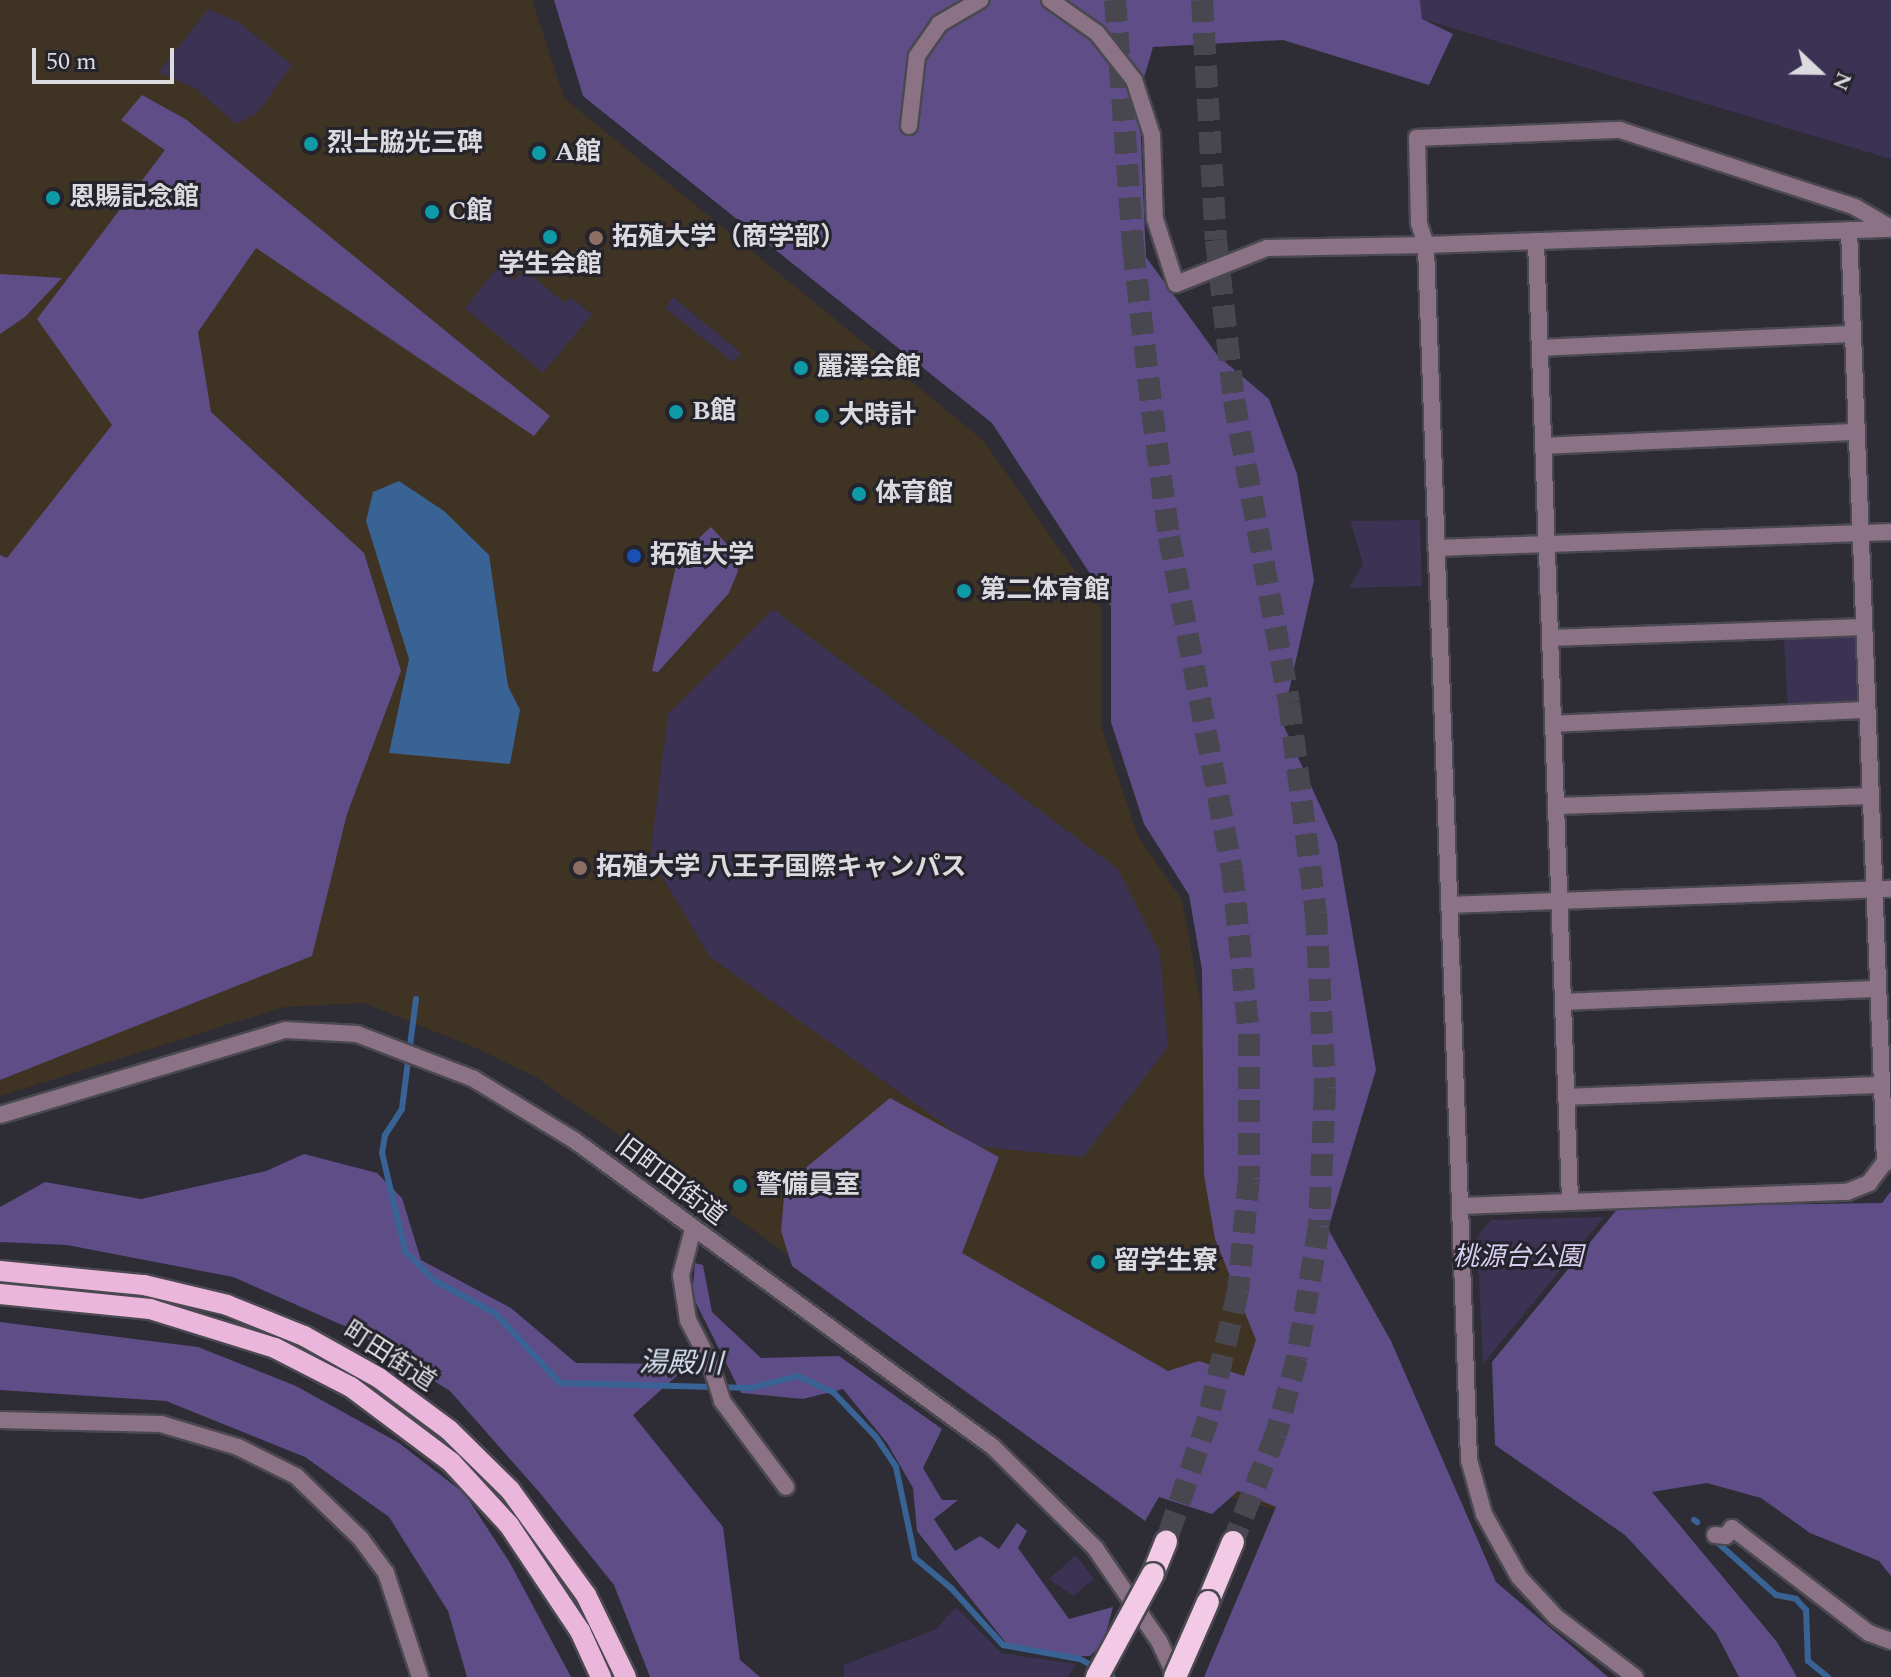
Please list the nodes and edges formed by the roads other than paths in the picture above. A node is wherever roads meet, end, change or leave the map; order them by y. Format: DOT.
graph roads {
  1 [pos="980,0"];
  2 [pos="1050,0"];
  3 [pos="909,126"];
  4 [pos="1891,228"];
  5 [pos="1849,230"];
  6 [pos="1536,241"];
  7 [pos="1426,245"];
  8 [pos="1853,334"];
  9 [pos="1540,348"];
  10 [pos="1857,432"];
  11 [pos="1543,446"];
  12 [pos="1891,532"];
  13 [pos="1861,533"];
  14 [pos="1547,545"];
  15 [pos="1436,548"];
  16 [pos="1864,627"];
  17 [pos="1550,638"];
  18 [pos="1867,710"];
  19 [pos="1553,724"];
  20 [pos="1871,796"];
  21 [pos="1556,806"];
  22 [pos="1883,889"];
  23 [pos="1559,900"];
  24 [pos="1449,905"];
  25 [pos="1878,989"];
  26 [pos="1563,1002"];
  27 [pos="1882,1085"];
  28 [pos="1566,1097"];
  29 [pos="0,1115"];
  30 [pos="1888,1159"];
  31 [pos="1570,1202"];
  32 [pos="1460,1206"];
  33 [pos="693,1229"];
  34 [pos="0,1271"];
  35 [pos="0,1294"];
  36 [pos="0,1420"];
  37 [pos="786,1487"];
  38 [pos="1715,1535"];
  39 [pos="1166,1542"];
  40 [pos="1233,1542"];
  41 [pos="1891,1641"];
  42 [pos="420,1677"];
  43 [pos="601,1677"];
  44 [pos="626,1677"];
  45 [pos="1097,1677"];
  46 [pos="1176,1677"];
  47 [pos="1635,1677"];
  1 -- 3 [label="street"];
  2 -- 7 [label="street"];
  4 -- 5 [label="street"];
  4 -- 7 [label="street"];
  5 -- 6 [label="street"];
  5 -- 8 [label="street"];
  6 -- 7 [label="street"];
  6 -- 9 [label="street"];
  7 -- 15 [label="street"];
  8 -- 9 [label="street"];
  8 -- 10 [label="street"];
  9 -- 11 [label="street"];
  10 -- 11 [label="street"];
  10 -- 13 [label="street"];
  11 -- 14 [label="street"];
  12 -- 13 [label="street"];
  13 -- 14 [label="street"];
  13 -- 16 [label="street"];
  14 -- 15 [label="street"];
  14 -- 17 [label="street"];
  15 -- 24 [label="street"];
  16 -- 17 [label="street"];
  16 -- 18 [label="street"];
  17 -- 19 [label="street"];
  18 -- 19 [label="street"];
  18 -- 20 [label="street"];
  19 -- 21 [label="street"];
  20 -- 21 [label="street"];
  20 -- 22 [label="street"];
  21 -- 23 [label="street"];
  22 -- 23 [label="street"];
  22 -- 25 [label="street"];
  23 -- 24 [label="street"];
  23 -- 26 [label="street"];
  24 -- 32 [label="street"];
  25 -- 26 [label="street"];
  25 -- 27 [label="street"];
  26 -- 28 [label="street"];
  27 -- 28 [label="street"];
  27 -- 30 [label="street"];
  28 -- 31 [label="street"];
  29 -- 33 [label="street, 旧町田街道"];
  30 -- 31 [label="street"];
  31 -- 32 [label="street"];
  32 -- 47 [label="street"];
  33 -- 37 [label="street"];
  33 -- 46 [label="street, 旧町田街道"];
  34 -- 44 [label="main road, 町田街道"];
  35 -- 43 [label="main road, 町田街道"];
  36 -- 42 [label="street"];
  38 -- 41 [label="street"];
  39 -- 45 [label="highway, bridge"];
  40 -- 46 [label="highway, bridge"];
}
